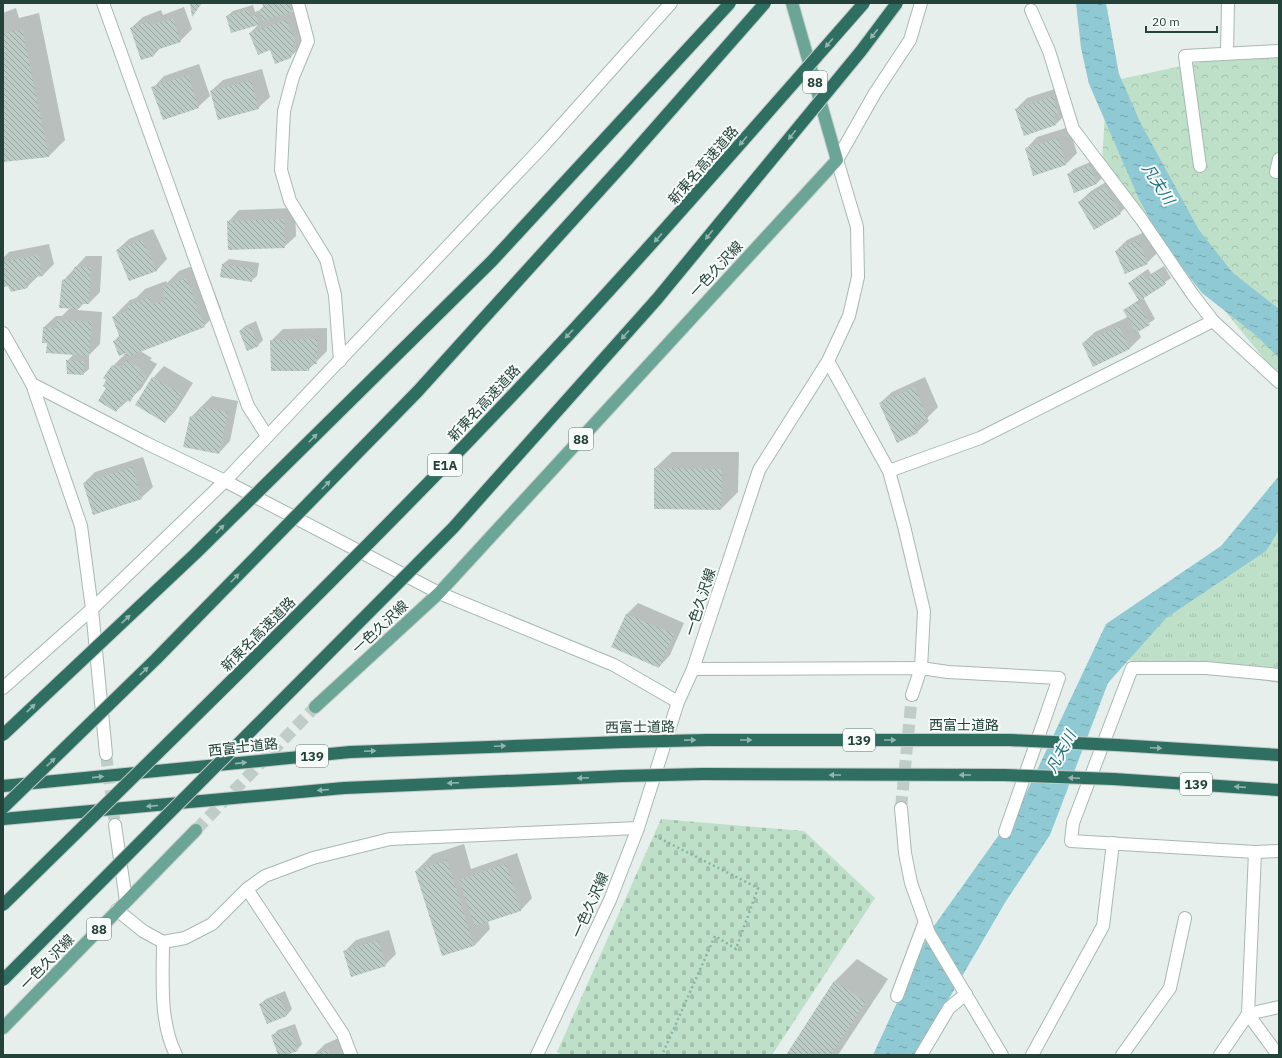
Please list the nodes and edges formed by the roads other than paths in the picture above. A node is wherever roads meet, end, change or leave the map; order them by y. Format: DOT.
graph roads {
  1 [pos="103,3"];
  2 [pos="298,3"];
  3 [pos="671,3"];
  4 [pos="730,3"];
  5 [pos="765,3"];
  6 [pos="792,3"];
  7 [pos="864,3"];
  8 [pos="897,3"];
  9 [pos="921,3"];
  10 [pos="1228,3"];
  11 [pos="1031,10"];
  12 [pos="1279,50"];
  13 [pos="1227,53"];
  14 [pos="1279,159"];
  15 [pos="837,160"];
  16 [pos="1200,166"];
  17 [pos="1276,172"];
  18 [pos="1213,321"];
  19 [pos="3,332"];
  20 [pos="340,361"];
  21 [pos="828,361"];
  22 [pos="1279,382"];
  23 [pos="32,384"];
  24 [pos="267,436"];
  25 [pos="889,471"];
  26 [pos="225,481"];
  27 [pos="439,593"];
  28 [pos="92,609"];
  29 [pos="921,668"];
  30 [pos="693,670"];
  31 [pos="1279,675"];
  32 [pos="3,688"];
  33 [pos="912,695"];
  34 [pos="678,702"];
  35 [pos="315,707"];
  36 [pos="3,735"];
  37 [pos="106,754"];
  38 [pos="1279,755"];
  39 [pos="3,786"];
  40 [pos="1279,790"];
  41 [pos="3,808"];
  42 [pos="901,808"];
  43 [pos="3,819"];
  44 [pos="115,825"];
  45 [pos="638,828"];
  46 [pos="196,830"];
  47 [pos="1005,832"];
  48 [pos="1113,843"];
  49 [pos="1279,851"];
  50 [pos="1255,852"];
  51 [pos="247,889"];
  52 [pos="126,902"];
  53 [pos="3,905"];
  54 [pos="118,910"];
  55 [pos="1185,918"];
  56 [pos="925,921"];
  57 [pos="163,942"];
  58 [pos="3,980"];
  59 [pos="966,994"];
  60 [pos="897,996"];
  61 [pos="1279,1007"];
  62 [pos="1248,1014"];
  63 [pos="3,1028"];
  64 [pos="176,1055"];
  65 [pos="352,1055"];
  66 [pos="537,1055"];
  67 [pos="921,1055"];
  68 [pos="1002,1055"];
  69 [pos="1032,1055"];
  70 [pos="1122,1055"];
  71 [pos="1220,1055"];
  72 [pos="1278,1055"];
  1 -- 24 [label="street"];
  2 -- 20 [label="street"];
  3 -- 20 [label="street"];
  36 -- 4 [label="highway, one-way, bridge"];
  41 -- 5 [label="highway, one-way, bridge"];
  6 -- 15 [label="main road, 一色久沢線 / 88"];
  7 -- 53 [label="highway, 新東名高速道路 / E1A, one-way, bridge"];
  8 -- 58 [label="highway, one-way, bridge"];
  9 -- 15 [label="street"];
  10 -- 13 [label="street"];
  11 -- 18 [label="street"];
  12 -- 13 [label="street"];
  13 -- 16 [label="street"];
  14 -- 17 [label="street"];
  15 -- 21 [label="street, 一色久沢線"];
  15 -- 27 [label="main road, 一色久沢線 / 88"];
  18 -- 22 [label="street"];
  18 -- 25 [label="street"];
  19 -- 23 [label="street"];
  20 -- 24 [label="street"];
  21 -- 25 [label="street"];
  21 -- 30 [label="street, 一色久沢線"];
  23 -- 26 [label="street"];
  23 -- 28 [label="street"];
  24 -- 26 [label="street"];
  25 -- 29 [label="street"];
  26 -- 27 [label="street"];
  26 -- 28 [label="street"];
  27 -- 34 [label="street"];
  27 -- 35 [label="main road, 一色久沢線 / 88"];
  28 -- 32 [label="street"];
  28 -- 37 [label="street"];
  29 -- 30 [label="street"];
  29 -- 33 [label="street"];
  29 -- 47 [label="street"];
  30 -- 34 [label="street, 一色久沢線"];
  31 -- 48 [label="street"];
  34 -- 45 [label="street, 一色久沢線"];
  39 -- 38 [label="highway, 西富士道路 / 139, one-way, bridge"];
  40 -- 43 [label="highway, 139, one-way, bridge"];
  42 -- 56 [label="street"];
  44 -- 52 [label="street"];
  45 -- 51 [label="street"];
  45 -- 66 [label="street, 一色久沢線"];
  46 -- 52 [label="main road, 一色久沢線 / 88"];
  48 -- 50 [label="street"];
  48 -- 69 [label="street"];
  49 -- 50 [label="street"];
  50 -- 62 [label="street"];
  51 -- 57 [label="street"];
  51 -- 65 [label="street"];
  52 -- 54 [label="main road, 一色久沢線 / 88"];
  54 -- 57 [label="street"];
  54 -- 63 [label="main road, 一色久沢線 / 88"];
  55 -- 70 [label="street"];
  56 -- 59 [label="street"];
  56 -- 60 [label="street"];
  57 -- 64 [label="street"];
  59 -- 67 [label="street"];
  59 -- 68 [label="street"];
  61 -- 62 [label="street"];
  62 -- 71 [label="street"];
  62 -- 72 [label="street"];
}
